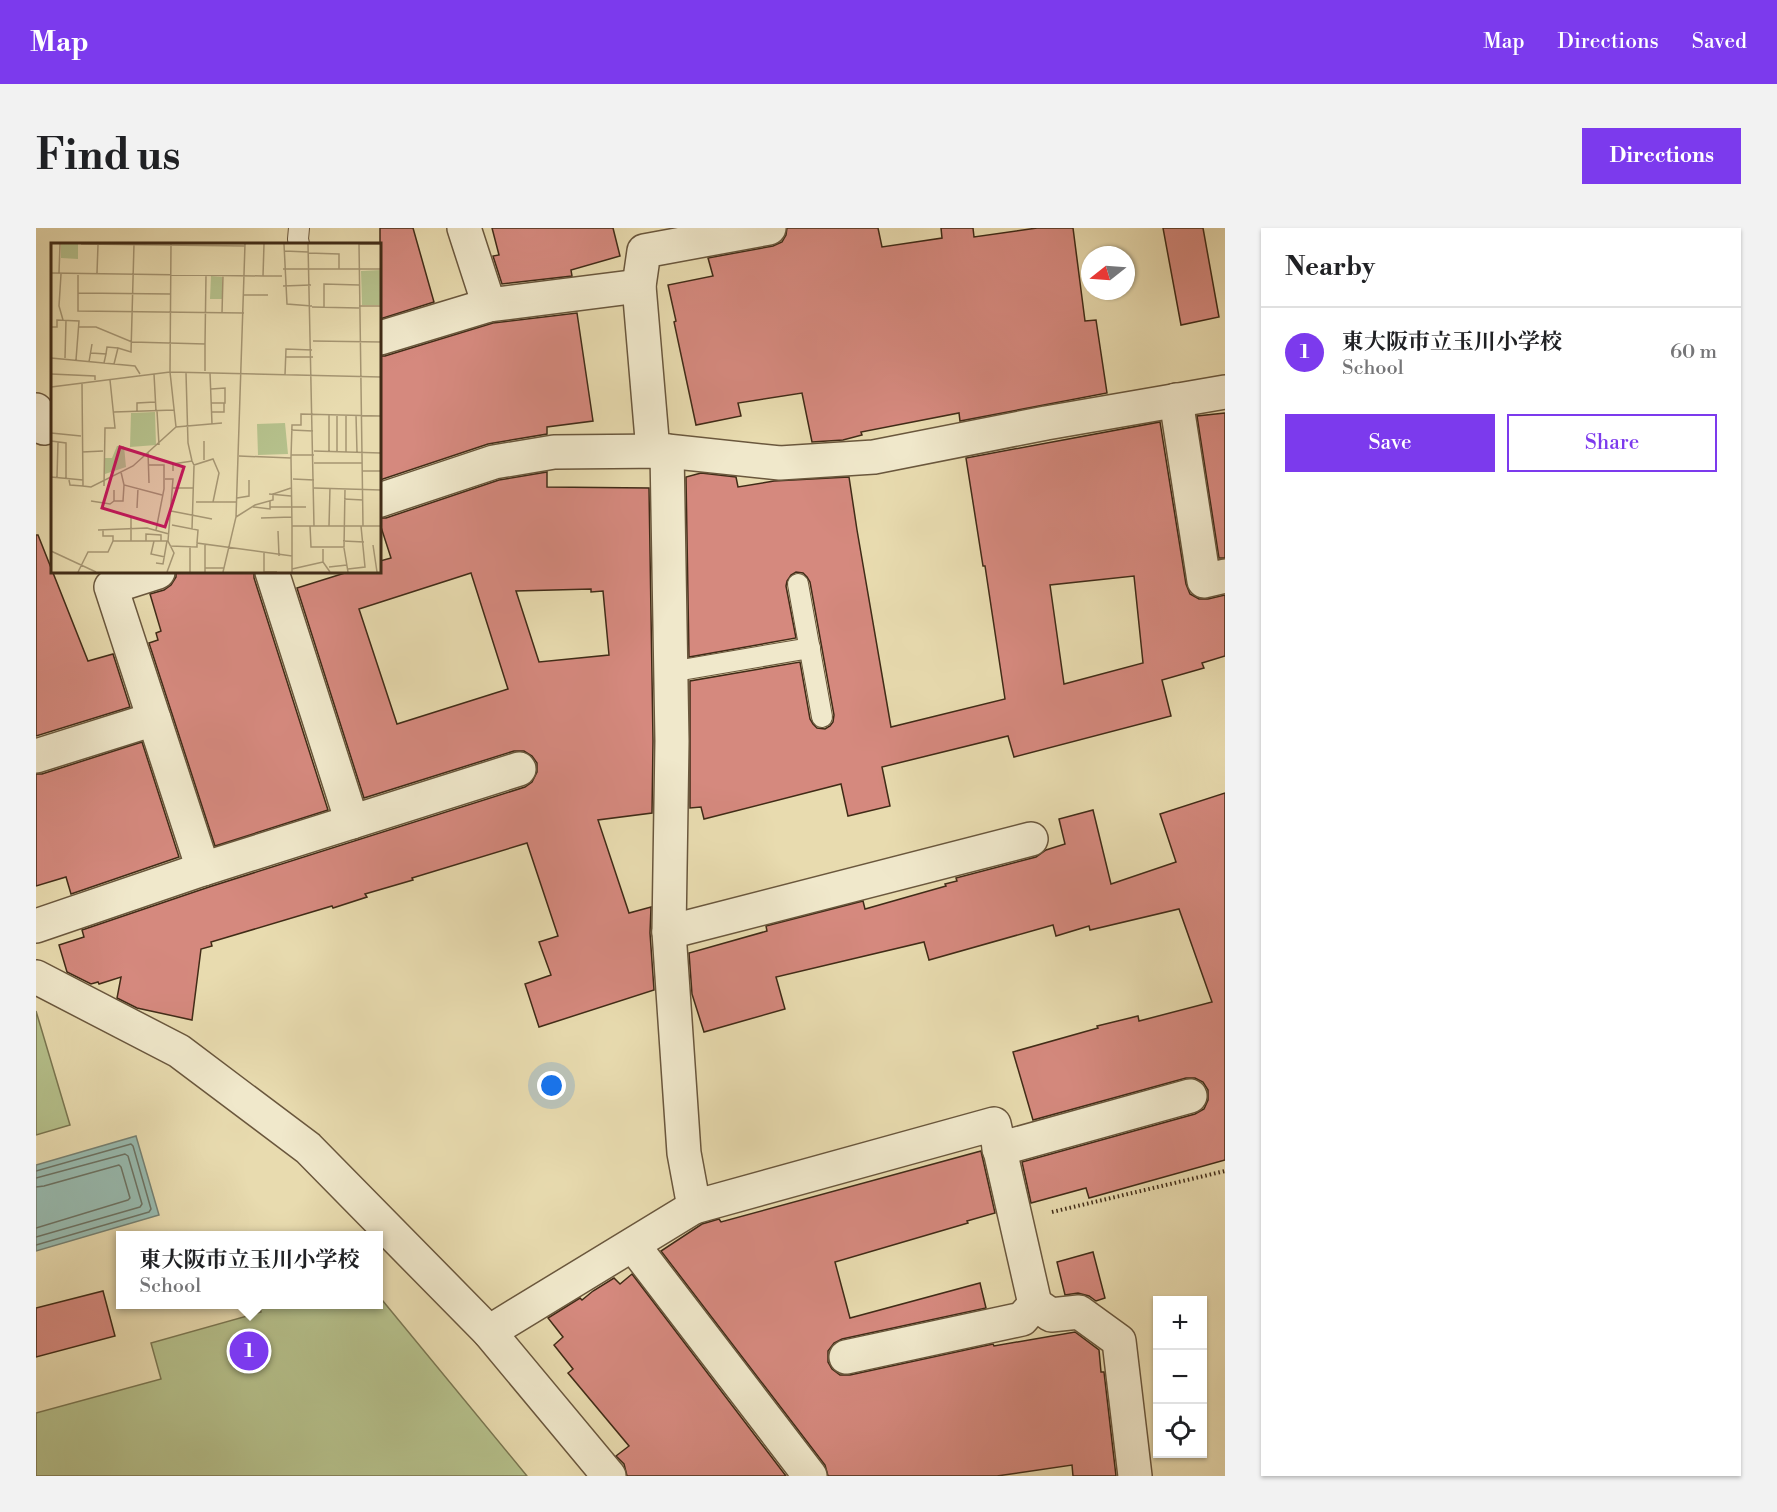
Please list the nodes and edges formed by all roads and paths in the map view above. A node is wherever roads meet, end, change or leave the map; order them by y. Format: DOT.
graph roads {
  1 [pos="299,228"];
  2 [pos="464,228"];
  3 [pos="769,228"];
  4 [pos="299,243"];
  5 [pos="639,286"];
  6 [pos="489,305"];
  7 [pos="381,338"];
  8 [pos="1225,392"];
  9 [pos="1176,400"];
  10 [pos="36,410"];
  11 [pos="51,426"];
  12 [pos="660,451"];
  13 [pos="381,500"];
  14 [pos="155,573"];
  15 [pos="272,573"];
  16 [pos="1225,576"];
  17 [pos="798,584"];
  18 [pos="810,648"];
  19 [pos="670,672"];
  20 [pos="822,717"];
  21 [pos="154,718"];
  22 [pos="36,756"];
  23 [pos="519,769"];
  24 [pos="352,822"];
  25 [pos="1031,839"];
  26 [pos="203,868"];
  27 [pos="36,926"];
  28 [pos="669,932"];
  29 [pos="36,977"];
  30 [pos="1190,1096"];
  31 [pos="999,1149"];
  32 [pos="1225,1171"];
  33 [pos="694,1207"];
  34 [pos="1016,1220"];
  35 [pos="633,1245"];
  36 [pos="1035,1304"];
  37 [pos="489,1332"];
  38 [pos="846,1357"];
  39 [pos="609,1476"];
  40 [pos="810,1476"];
  41 [pos="1135,1476"];
  1 -- 4 [label="lane"];
  2 -- 6 [label="street"];
  3 -- 5 [label="street"];
  5 -- 6 [label="street"];
  5 -- 12 [label="street"];
  6 -- 7 [label="street"];
  8 -- 9 [label="street"];
  9 -- 12 [label="street"];
  9 -- 16 [label="street"];
  10 -- 11 [label="street"];
  12 -- 13 [label="street"];
  12 -- 19 [label="street"];
  14 -- 21 [label="street"];
  15 -- 24 [label="street"];
  17 -- 18 [label="lane"];
  18 -- 19 [label="lane"];
  18 -- 20 [label="lane"];
  19 -- 28 [label="street"];
  21 -- 22 [label="street"];
  21 -- 26 [label="street"];
  23 -- 24 [label="street"];
  24 -- 26 [label="street"];
  25 -- 28 [label="street"];
  26 -- 27 [label="street"];
  28 -- 33 [label="street"];
  29 -- 37 [label="street"];
  30 -- 31 [label="street"];
  31 -- 33 [label="street"];
  31 -- 34 [label="street"];
  32 -- 34 [label="path"];
  33 -- 35 [label="street"];
  34 -- 36 [label="street"];
  35 -- 37 [label="street"];
  35 -- 40 [label="street"];
  36 -- 38 [label="street"];
  36 -- 41 [label="street"];
  37 -- 39 [label="street"];
}
